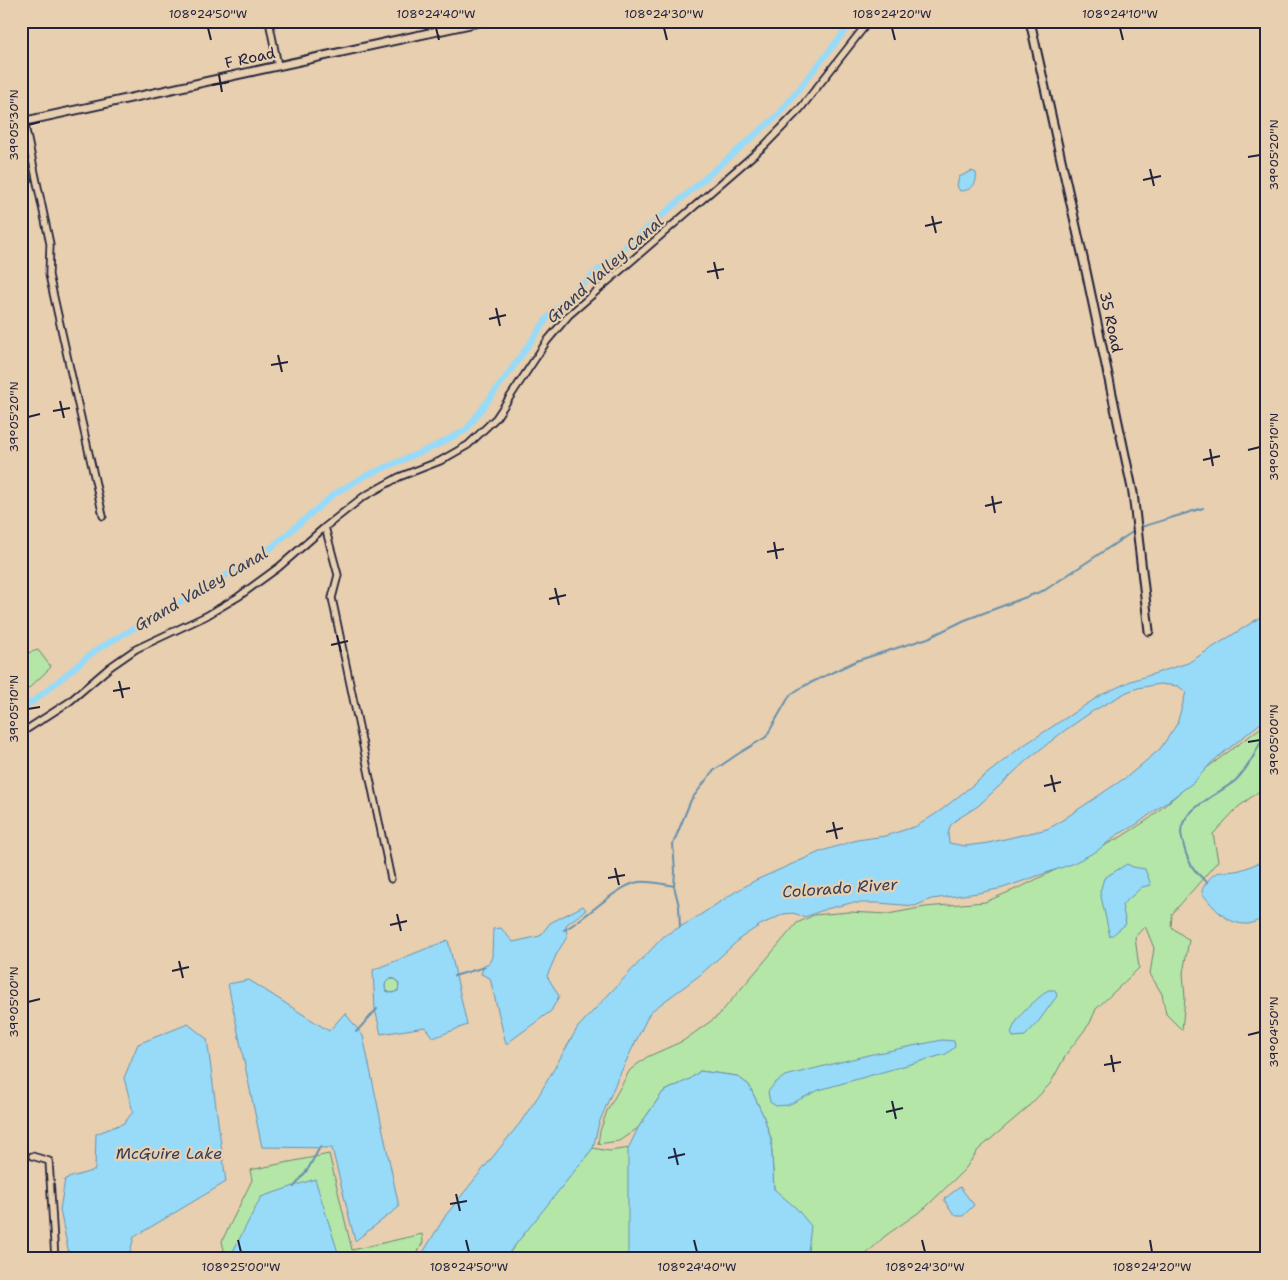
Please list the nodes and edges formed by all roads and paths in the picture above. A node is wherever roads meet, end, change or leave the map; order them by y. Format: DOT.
graph roads {
  1 [pos="269,21"];
  2 [pos="484,21"];
  3 [pos="869,21"];
  4 [pos="1030,21"];
  5 [pos="278,66"];
  6 [pos="22,121"];
  7 [pos="103,516"];
  8 [pos="325,527"];
  9 [pos="1149,630"];
  10 [pos="21,733"];
  11 [pos="390,879"];
  12 [pos="32,1156"];
  13 [pos="55,1259"];
  1 -- 5 [label="street"];
  2 -- 5 [label="street, F Road"];
  3 -- 8 [label="street"];
  4 -- 9 [label="street, 35 Road"];
  5 -- 6 [label="street, F Road"];
  6 -- 7 [label="street"];
  8 -- 10 [label="street"];
  8 -- 11 [label="street"];
  12 -- 13 [label="street"];
}
